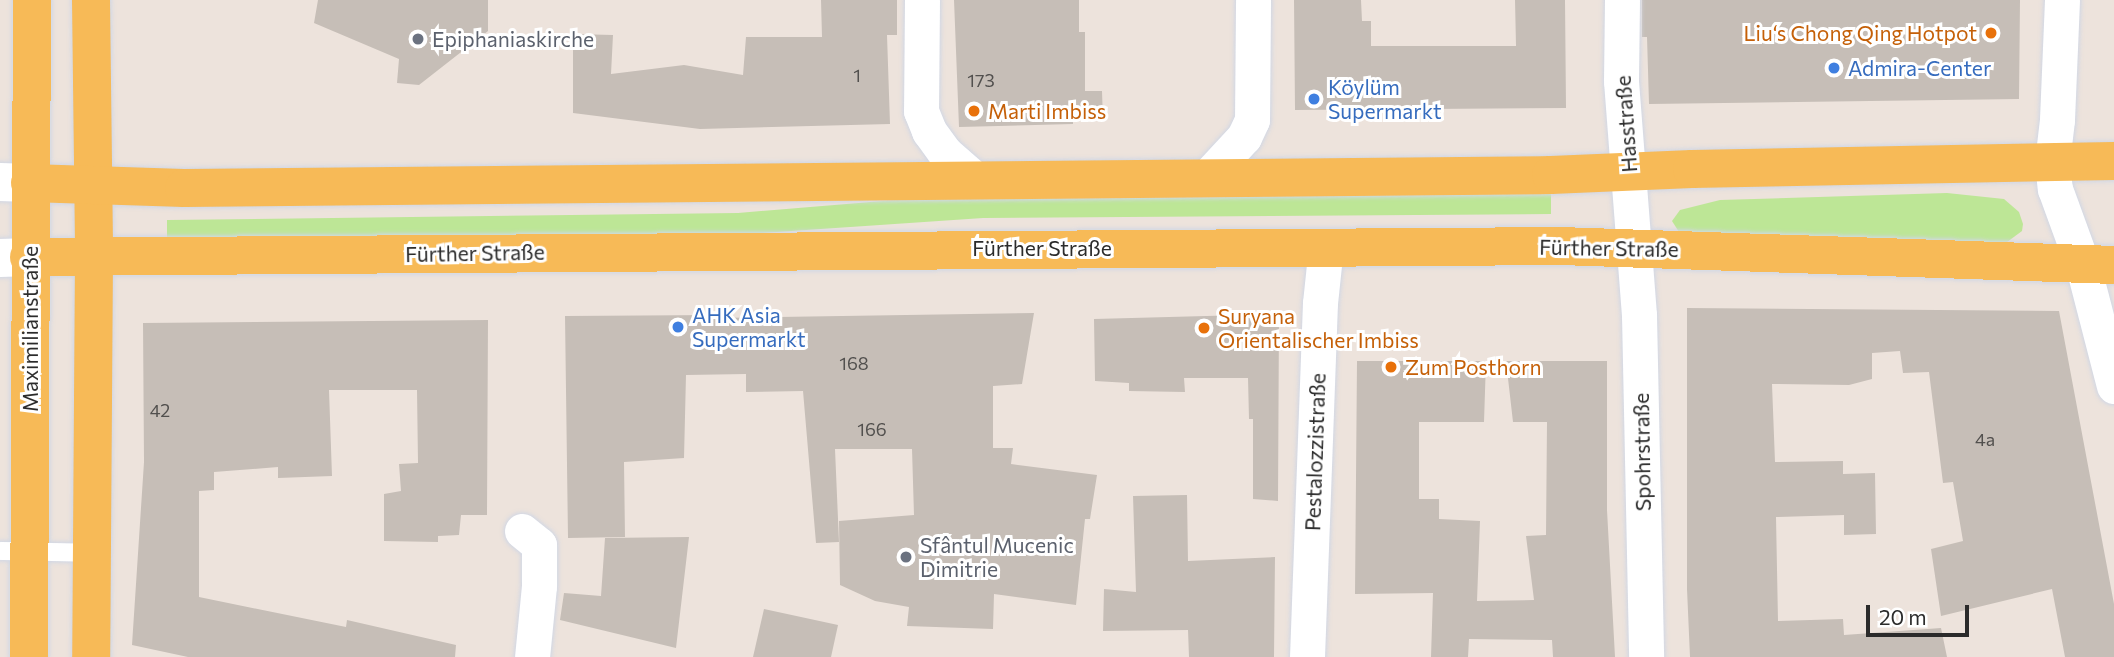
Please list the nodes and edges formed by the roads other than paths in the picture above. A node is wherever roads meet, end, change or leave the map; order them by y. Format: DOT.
graph roads {
  1 [pos="32,0"];
  2 [pos="91,0"];
  3 [pos="922,0"];
  4 [pos="1253,0"];
  5 [pos="1622,0"];
  6 [pos="2062,0"];
  7 [pos="2114,161"];
  8 [pos="2052,162"];
  9 [pos="1630,172"];
  10 [pos="1206,178"];
  11 [pos="976,180"];
  12 [pos="15,183"];
  13 [pos="93,187"];
  14 [pos="1326,246"];
  15 [pos="1632,248"];
  16 [pos="15,257"];
  17 [pos="94,257"];
  18 [pos="2099,266"];
  19 [pos="2114,386"];
  20 [pos="522,531"];
  21 [pos="16,551"];
  22 [pos="92,553"];
  23 [pos="94,655"];
  24 [pos="29,657"];
  25 [pos="532,657"];
  26 [pos="1307,657"];
  27 [pos="1646,657"];
  1 -- 12 [label="main road, Maximilianstraße"];
  2 -- 13 [label="main road"];
  3 -- 11 [label="street"];
  4 -- 10 [label="street"];
  5 -- 9 [label="street, Hasstraße"];
  6 -- 8 [label="street"];
  7 -- 8 [label="main road"];
  8 -- 9 [label="main road"];
  8 -- 18 [label="street"];
  9 -- 10 [label="main road"];
  9 -- 15 [label="street, Hasstraße"];
  10 -- 11 [label="main road"];
  11 -- 13 [label="main road"];
  12 -- 13 [label="main road"];
  12 -- 16 [label="main road, Maximilianstraße"];
  13 -- 17 [label="main road"];
  14 -- 15 [label="main road, Fürther Straße"];
  14 -- 17 [label="main road, Fürther Straße"];
  14 -- 26 [label="street, Pestalozzistraße"];
  15 -- 18 [label="main road, Fürther Straße"];
  15 -- 27 [label="street, Spohrstraße"];
  16 -- 17 [label="main road, Fürther Straße"];
  16 -- 21 [label="main road, Maximilianstraße"];
  17 -- 22 [label="main road"];
  18 -- 19 [label="street"];
  20 -- 25 [label="street"];
  21 -- 22 [label="lane"];
  21 -- 24 [label="main road, Maximilianstraße"];
  22 -- 23 [label="main road"];
}
